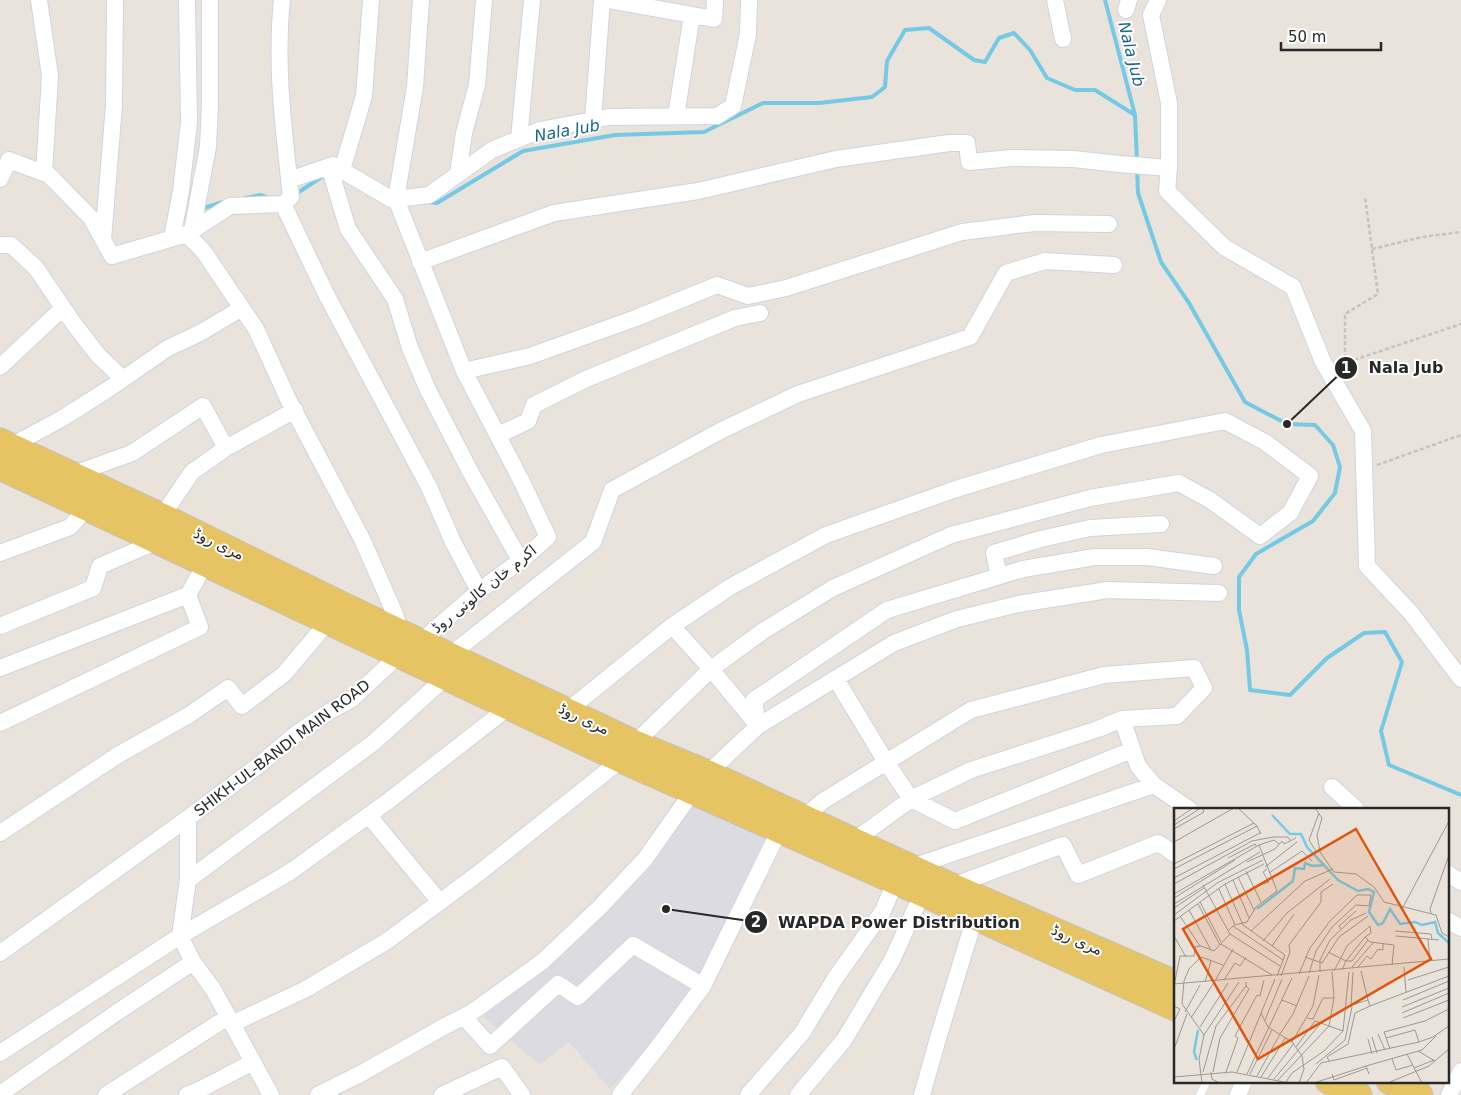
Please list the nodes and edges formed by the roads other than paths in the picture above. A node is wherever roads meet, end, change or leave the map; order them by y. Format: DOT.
graph roads {
  1 [pos="40,0"];
  2 [pos="115,0"];
  3 [pos="186,0"];
  4 [pos="210,0"];
  5 [pos="282,0"];
  6 [pos="371,0"];
  7 [pos="421,0"];
  8 [pos="484,0"];
  9 [pos="532,0"];
  10 [pos="602,0"];
  11 [pos="608,0"];
  12 [pos="715,0"];
  13 [pos="749,0"];
  14 [pos="1055,0"];
  15 [pos="1158,0"];
  16 [pos="692,16"];
  17 [pos="1063,39"];
  18 [pos="676,116"];
  19 [pos="593,120"];
  20 [pos="519,139"];
  21 [pos="336,168"];
  22 [pos="1169,168"];
  23 [pos="44,173"];
  24 [pos="458,174"];
  25 [pos="0,179"];
  26 [pos="289,180"];
  27 [pos="396,200"];
  28 [pos="283,204"];
  29 [pos="1109,224"];
  30 [pos="184,234"];
  31 [pos="103,240"];
  32 [pos="0,245"];
  33 [pos="420,262"];
  34 [pos="1114,265"];
  35 [pos="63,308"];
  36 [pos="242,308"];
  37 [pos="760,313"];
  38 [pos="0,367"];
  39 [pos="464,371"];
  40 [pos="123,379"];
  41 [pos="295,410"];
  42 [pos="498,435"];
  43 [pos="226,448"];
  44 [pos="4,451"];
  45 [pos="71,475"];
  46 [pos="87,508"];
  47 [pos="162,516"];
  48 [pos="1161,524"];
  49 [pos="158,541"];
  50 [pos="196,551"];
  51 [pos="0,553"];
  52 [pos="520,560"];
  53 [pos="1214,566"];
  54 [pos="999,576"];
  55 [pos="479,590"];
  56 [pos="1219,593"];
  57 [pos="188,596"];
  58 [pos="328,622"];
  59 [pos="0,626"];
  60 [pos="672,626"];
  61 [pos="407,643"];
  62 [pos="447,666"];
  63 [pos="0,668"];
  64 [pos="712,669"];
  65 [pos="1460,677"];
  66 [pos="836,679"];
  67 [pos="509,707"];
  68 [pos="567,711"];
  69 [pos="1122,719"];
  70 [pos="0,723"];
  71 [pos="758,726"];
  72 [pos="1132,750"];
  73 [pos="628,751"];
  74 [pos="886,762"];
  75 [pos="700,782"];
  76 [pos="1154,785"];
  77 [pos="1332,787"];
  78 [pos="911,799"];
  79 [pos="1188,808"];
  80 [pos="1355,808"];
  81 [pos="369,816"];
  82 [pos="188,818"];
  83 [pos="791,819"];
  84 [pos="0,833"];
  85 [pos="855,840"];
  86 [pos="1174,853"];
  87 [pos="1448,874"];
  88 [pos="904,875"];
  89 [pos="188,880"];
  90 [pos="1461,882"];
  91 [pos="952,886"];
  92 [pos="922,894"];
  93 [pos="440,902"];
  94 [pos="975,917"];
  95 [pos="1448,921"];
  96 [pos="1461,928"];
  97 [pos="180,936"];
  98 [pos="0,953"];
  99 [pos="193,962"];
  100 [pos="1174,984"];
  101 [pos="703,986"];
  102 [pos="1174,1008"];
  103 [pos="464,1016"];
  104 [pos="230,1021"];
  105 [pos="0,1053"];
  106 [pos="253,1062"];
  107 [pos="1461,1071"];
  108 [pos="1206,1082"];
  109 [pos="1244,1082"];
  110 [pos="1330,1082"];
  111 [pos="1391,1082"];
  112 [pos="755,1093"];
  113 [pos="0,1094"];
  114 [pos="106,1095"];
  115 [pos="187,1095"];
  116 [pos="271,1095"];
  117 [pos="318,1095"];
  118 [pos="442,1095"];
  119 [pos="522,1095"];
  120 [pos="620,1095"];
  121 [pos="798,1095"];
  122 [pos="922,1095"];
  123 [pos="1200,1095"];
  124 [pos="1238,1095"];
  125 [pos="1359,1095"];
  126 [pos="1420,1095"];
  127 [pos="1449,1095"];
  1 -- 23 [label="street"];
  2 -- 31 [label="street"];
  3 -- 30 [label="street"];
  4 -- 30 [label="street"];
  5 -- 26 [label="street"];
  6 -- 21 [label="street"];
  7 -- 27 [label="street"];
  8 -- 24 [label="street"];
  9 -- 20 [label="street"];
  10 -- 19 [label="street"];
  11 -- 16 [label="street"];
  12 -- 16 [label="street"];
  13 -- 18 [label="street"];
  14 -- 17 [label="street"];
  15 -- 22 [label="street"];
  16 -- 18 [label="street"];
  18 -- 19 [label="street"];
  19 -- 20 [label="street"];
  20 -- 24 [label="street"];
  21 -- 26 [label="street"];
  21 -- 27 [label="street"];
  21 -- 52 [label="street"];
  22 -- 33 [label="street"];
  22 -- 65 [label="street"];
  23 -- 25 [label="street"];
  23 -- 31 [label="street"];
  24 -- 27 [label="street"];
  26 -- 28 [label="street"];
  27 -- 33 [label="street"];
  28 -- 30 [label="street"];
  28 -- 55 [label="street"];
  29 -- 39 [label="street"];
  30 -- 31 [label="street"];
  30 -- 36 [label="street"];
  32 -- 35 [label="street"];
  33 -- 39 [label="street"];
  34 -- 62 [label="street"];
  35 -- 38 [label="street"];
  35 -- 40 [label="street"];
  36 -- 40 [label="street"];
  36 -- 41 [label="street"];
  37 -- 42 [label="street"];
  39 -- 42 [label="street"];
  40 -- 44 [label="street"];
  41 -- 43 [label="street"];
  41 -- 61 [label="street"];
  42 -- 52 [label="street, اکرم خان کالونی روڈ"];
  43 -- 45 [label="street"];
  43 -- 47 [label="street"];
  44 -- 45 [label="main road, مری روڈ"];
  44 -- 46 [label="main road, مری روڈ"];
  45 -- 47 [label="main road, مری روڈ"];
  46 -- 49 [label="main road, مری روڈ"];
  46 -- 51 [label="street"];
  47 -- 50 [label="main road, مری روڈ"];
  48 -- 54 [label="street"];
  49 -- 50 [label="main road, مری روڈ"];
  49 -- 59 [label="street"];
  50 -- 57 [label="street"];
  50 -- 58 [label="main road, مری روڈ"];
  50 -- 61 [label="main road, مری روڈ"];
  52 -- 55 [label="street, اکرم خان کالونی روڈ"];
  53 -- 54 [label="street"];
  54 -- 71 [label="street"];
  55 -- 61 [label="street, اکرم خان کالونی روڈ"];
  56 -- 66 [label="street"];
  57 -- 63 [label="street"];
  57 -- 70 [label="street"];
  58 -- 61 [label="main road, مری روڈ"];
  58 -- 84 [label="street"];
  60 -- 64 [label="street"];
  60 -- 64 [label="street"];
  60 -- 68 [label="street"];
  61 -- 62 [label="main road, مری روڈ"];
  61 -- 82 [label="street, SHIKH-UL-BANDI MAIN ROAD"];
  62 -- 67 [label="main road, مری روڈ"];
  62 -- 68 [label="main road, مری روڈ"];
  62 -- 89 [label="street"];
  64 -- 71 [label="street"];
  64 -- 73 [label="street"];
  66 -- 71 [label="street"];
  66 -- 74 [label="street"];
  67 -- 73 [label="main road, مری روڈ"];
  67 -- 81 [label="street"];
  68 -- 73 [label="main road, مری روڈ"];
  69 -- 72 [label="street"];
  69 -- 74 [label="street"];
  69 -- 78 [label="street"];
  71 -- 75 [label="street"];
  72 -- 76 [label="street"];
  72 -- 78 [label="street"];
  73 -- 75 [label="main road, مری روڈ"];
  73 -- 93 [label="street"];
  74 -- 78 [label="street"];
  74 -- 83 [label="street"];
  75 -- 83 [label="main road, مری روڈ"];
  75 -- 103 [label="street"];
  76 -- 79 [label="street"];
  76 -- 88 [label="street"];
  77 -- 80 [label="street"];
  78 -- 85 [label="street"];
  81 -- 93 [label="street"];
  81 -- 97 [label="street"];
  82 -- 89 [label="street, SHIKH-UL-BANDI MAIN ROAD"];
  82 -- 98 [label="street"];
  83 -- 85 [label="main road, مری روڈ"];
  83 -- 88 [label="main road, مری روڈ"];
  83 -- 101 [label="street"];
  85 -- 88 [label="main road, مری روڈ"];
  86 -- 91 [label="street"];
  87 -- 90 [label="street"];
  88 -- 91 [label="main road, مری روڈ"];
  88 -- 92 [label="main road, مری روڈ"];
  88 -- 112 [label="street"];
  89 -- 97 [label="street, SHIKH-UL-BANDI MAIN ROAD"];
  91 -- 100 [label="main road, مری روڈ"];
  92 -- 94 [label="main road, مری روڈ"];
  92 -- 121 [label="street"];
  93 -- 104 [label="street"];
  94 -- 102 [label="main road, مری روڈ"];
  94 -- 122 [label="street"];
  95 -- 96 [label="street"];
  97 -- 99 [label="street"];
  97 -- 105 [label="street"];
  99 -- 104 [label="street"];
  99 -- 113 [label="street"];
  101 -- 103 [label="street"];
  101 -- 120 [label="street"];
  103 -- 117 [label="street"];
  104 -- 106 [label="street"];
  104 -- 114 [label="street"];
  106 -- 115 [label="street"];
  106 -- 116 [label="street"];
  107 -- 127 [label="street"];
  108 -- 123 [label="lane"];
  109 -- 124 [label="street"];
  110 -- 125 [label="main road"];
  111 -- 126 [label="main road"];
  118 -- 119 [label="street"];
}
